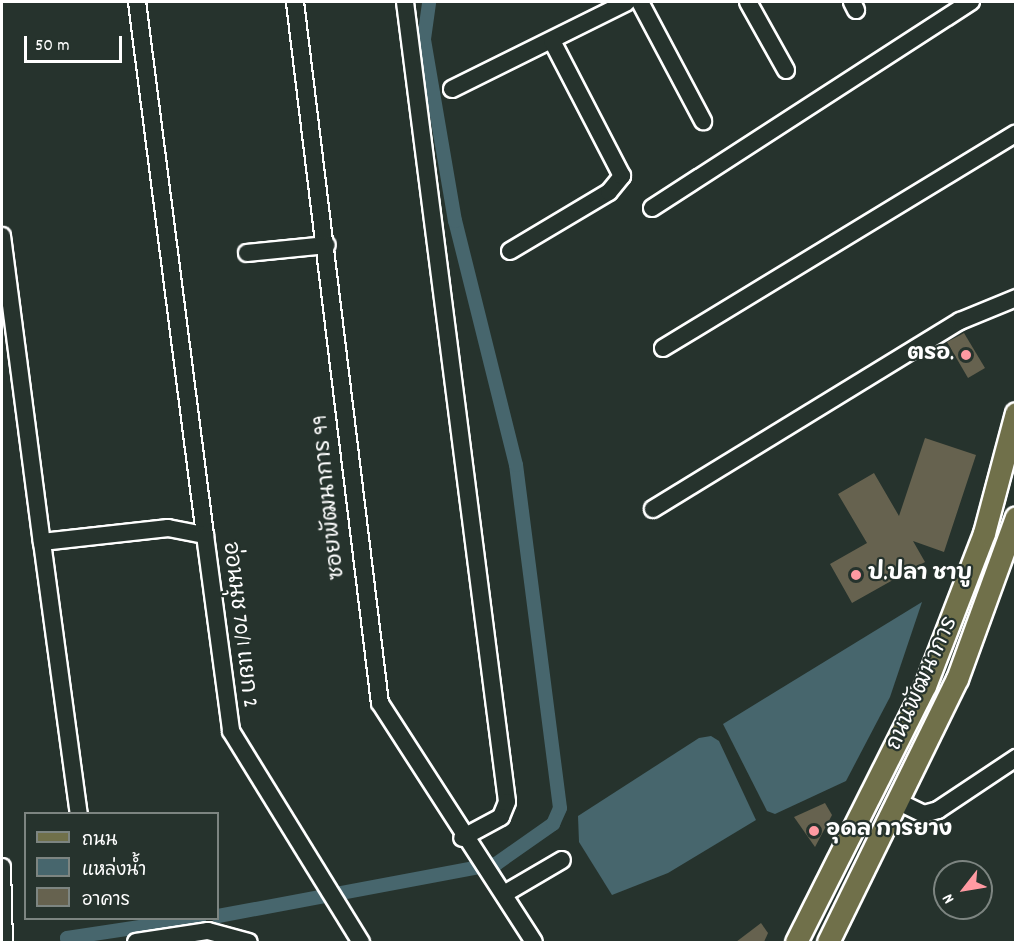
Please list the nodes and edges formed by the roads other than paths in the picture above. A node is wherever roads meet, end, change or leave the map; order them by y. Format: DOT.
graph roads {
  1 [pos="137,2"];
  2 [pos="295,2"];
  3 [pos="405,2"];
  4 [pos="627,2"];
  5 [pos="640,2"];
  6 [pos="748,2"];
  7 [pos="971,2"];
  8 [pos="552,41"];
  9 [pos="786,70"];
  10 [pos="452,89"];
  11 [pos="703,121"];
  12 [pos="1016,133"];
  13 [pos="652,208"];
  14 [pos="2,236"];
  15 [pos="327,245"];
  16 [pos="510,251"];
  17 [pos="247,253"];
  18 [pos="1016,298"];
  19 [pos="663,348"];
  20 [pos="1016,412"];
  21 [pos="653,509"];
  22 [pos="1016,517"];
  23 [pos="205,535"];
  24 [pos="42,542"];
  25 [pos="1016,758"];
  26 [pos="899,802"];
  27 [pos="79,812"];
  28 [pos="462,838"];
  29 [pos="562,860"];
  30 [pos="2,867"];
  31 [pos="504,894"];
  32 [pos="165,940"];
  33 [pos="356,941"];
  34 [pos="4,942"];
  35 [pos="135,942"];
  36 [pos="249,942"];
  37 [pos="534,942"];
  38 [pos="796,942"];
  39 [pos="828,942"];
  1 -- 23 [label="street"];
  2 -- 15 [label="street, ซอยพัฒนาการ 99"];
  3 -- 28 [label="street"];
  4 -- 8 [label="street"];
  5 -- 11 [label="street"];
  6 -- 9 [label="street"];
  7 -- 13 [label="street"];
  8 -- 10 [label="street"];
  8 -- 16 [label="street"];
  12 -- 19 [label="street"];
  14 -- 24 [label="street"];
  15 -- 17 [label="street"];
  15 -- 28 [label="street, ซอยพัฒนาการ 99"];
  18 -- 21 [label="street"];
  20 -- 38 [label="main road, ถนนพัฒนาการ"];
  22 -- 26 [label="main road, ถนนพัฒนาการ"];
  23 -- 24 [label="street, อ่อนนุช 70/1 แยก 2"];
  23 -- 33 [label="street, อ่อนนุช 70/1 แยก 2"];
  24 -- 27 [label="street"];
  25 -- 26 [label="street"];
  26 -- 39 [label="main road, ถนนพัฒนาการ"];
  28 -- 31 [label="street, ซอยพัฒนาการ 99"];
  29 -- 31 [label="street"];
  30 -- 34 [label="street"];
  31 -- 37 [label="street, ซอยพัฒนาการ 99"];
  32 -- 35 [label="street"];
  32 -- 36 [label="street"];
}
